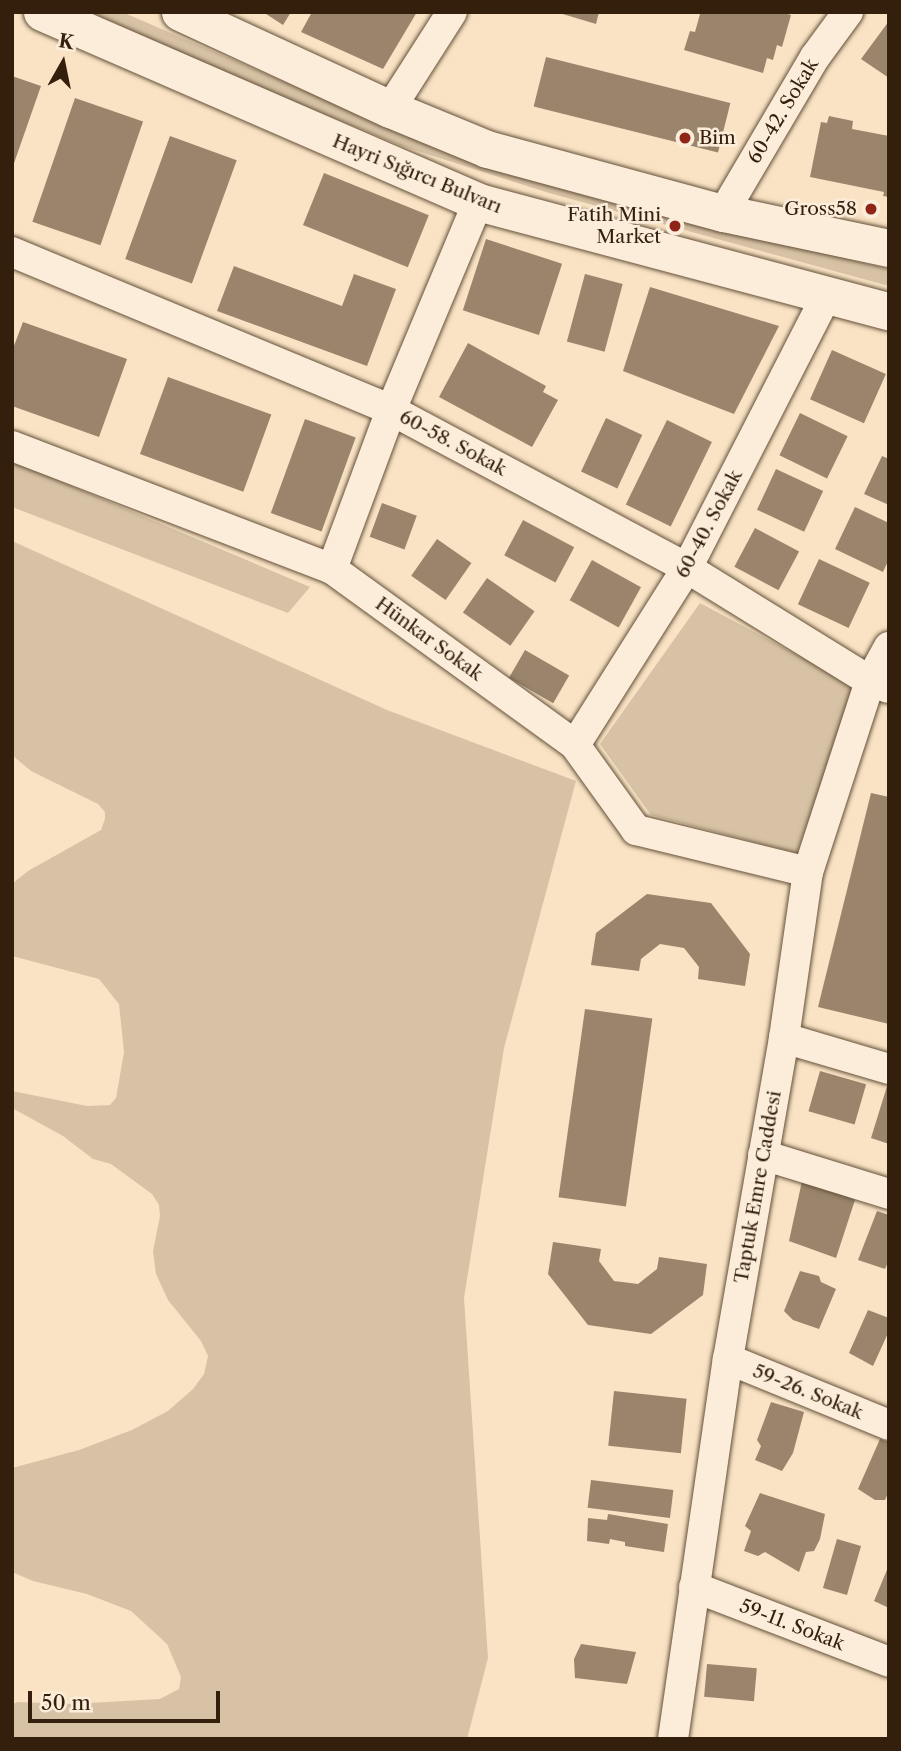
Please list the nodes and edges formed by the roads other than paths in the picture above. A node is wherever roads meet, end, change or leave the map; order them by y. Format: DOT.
graph roads {
  1 [pos="42,12"];
  2 [pos="180,12"];
  3 [pos="452,12"];
  4 [pos="848,12"];
  5 [pos="390,109"];
  6 [pos="478,202"];
  7 [pos="723,213"];
  8 [pos="889,247"];
  9 [pos="12,252"];
  10 [pos="827,294"];
  11 [pos="889,311"];
  12 [pos="391,410"];
  13 [pos="12,446"];
  14 [pos="687,568"];
  15 [pos="332,569"];
  16 [pos="889,647"];
  17 [pos="879,685"];
  18 [pos="575,745"];
  19 [pos="808,872"];
  20 [pos="784,1038"];
  21 [pos="889,1069"];
  22 [pos="763,1155"];
  23 [pos="889,1194"];
  24 [pos="728,1359"];
  25 [pos="889,1425"];
  26 [pos="694,1587"];
  27 [pos="889,1662"];
  28 [pos="673,1739"];
  1 -- 6 [label="street, Hayri Sığırcı Bulvarı"];
  2 -- 5 [label="street"];
  3 -- 5 [label="street"];
  4 -- 7 [label="street, 60-42. Sokak"];
  5 -- 7 [label="street"];
  6 -- 10 [label="street, Hayri Sığırcı Bulvarı"];
  6 -- 12 [label="street"];
  7 -- 8 [label="street"];
  9 -- 12 [label="street, 60-58. Sokak"];
  10 -- 11 [label="street, Hayri Sığırcı Bulvarı"];
  10 -- 14 [label="street, 60-40. Sokak"];
  12 -- 14 [label="street, 60-58. Sokak"];
  12 -- 15 [label="street"];
  13 -- 15 [label="street, Hünkar Sokak"];
  14 -- 17 [label="street, 60-58. Sokak"];
  14 -- 18 [label="street, 60-40. Sokak"];
  15 -- 18 [label="street, Hünkar Sokak"];
  16 -- 17 [label="street, Taptuk Emre Caddesi"];
  17 -- 19 [label="street, Taptuk Emre Caddesi"];
  18 -- 19 [label="street, Hünkar Sokak"];
  19 -- 20 [label="street, Taptuk Emre Caddesi"];
  20 -- 21 [label="street"];
  20 -- 22 [label="street, Taptuk Emre Caddesi"];
  22 -- 23 [label="street"];
  22 -- 24 [label="street, Taptuk Emre Caddesi"];
  24 -- 25 [label="street, 59-26. Sokak"];
  24 -- 26 [label="street, Taptuk Emre Caddesi"];
  26 -- 27 [label="street, 59-11. Sokak"];
  26 -- 28 [label="street, Taptuk Emre Caddesi"];
}
